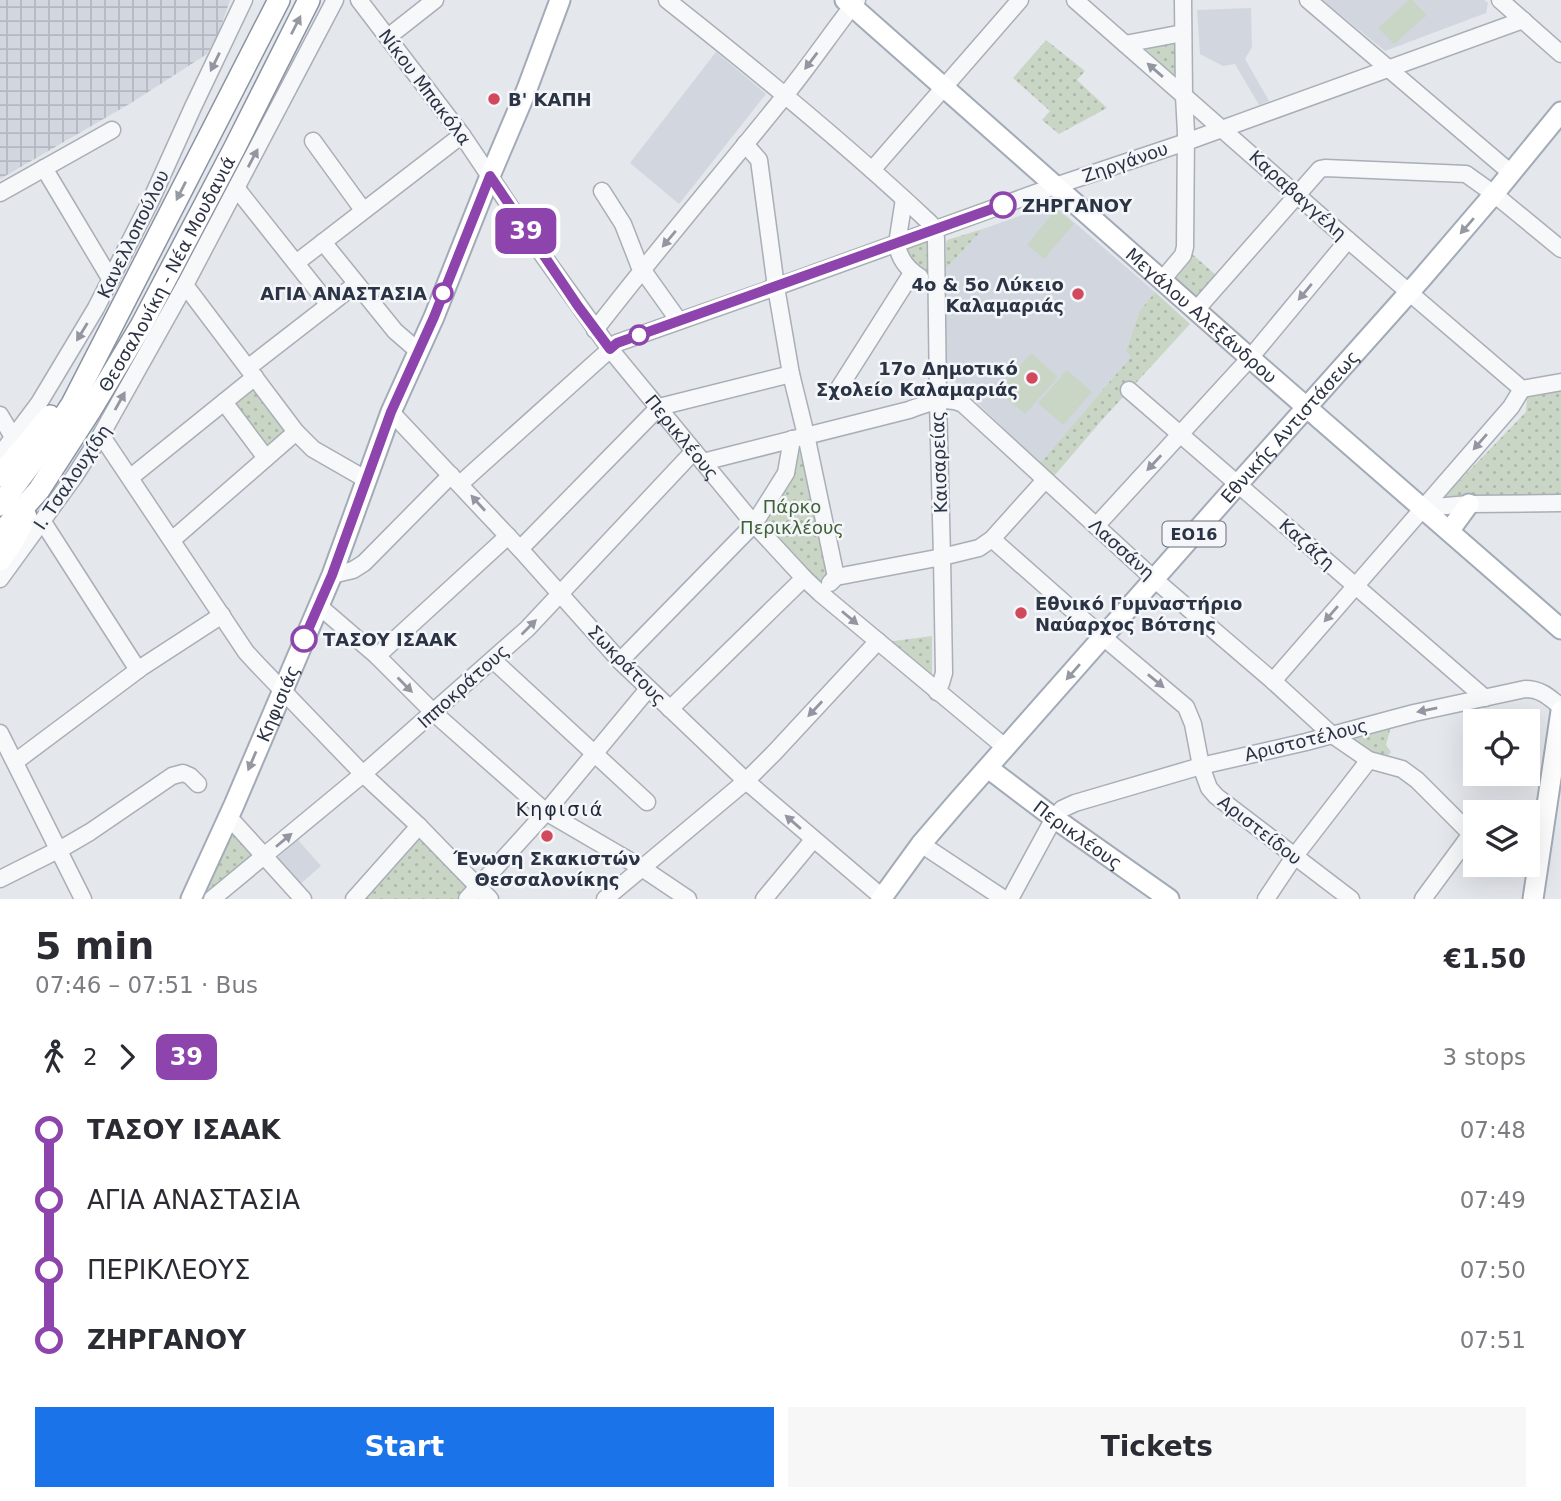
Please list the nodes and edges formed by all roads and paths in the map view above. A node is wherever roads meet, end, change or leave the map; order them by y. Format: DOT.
graph roads {
  1 [pos="244,0"];
  2 [pos="279,0"];
  3 [pos="309,0"];
  4 [pos="335,0"];
  5 [pos="359,0"];
  6 [pos="435,0"];
  7 [pos="560,0"];
  8 [pos="667,0"];
  9 [pos="1020,0"];
  10 [pos="1075,0"];
  11 [pos="1183,0"];
  12 [pos="1308,0"];
  13 [pos="1500,0"];
  14 [pos="851,2"];
  15 [pos="1522,20"];
  16 [pos="1183,33"];
  17 [pos="388,37"];
  18 [pos="1125,44"];
  19 [pos="1561,54"];
  20 [pos="1387,68"];
  21 [pos="945,88"];
  22 [pos="1184,95"];
  23 [pos="785,96"];
  24 [pos="1561,112"];
  25 [pos="1222,128"];
  26 [pos="112,130"];
  27 [pos="462,135"];
  28 [pos="313,141"];
  29 [pos="1186,142"];
  30 [pos="745,144"];
  31 [pos="44,168"];
  32 [pos="872,170"];
  33 [pos="1511,173"];
  34 [pos="490,176"];
  35 [pos="1055,186"];
  36 [pos="237,189"];
  37 [pos="602,191"];
  38 [pos="0,193"];
  39 [pos="1298,194"];
  40 [pos="1494,194"];
  41 [pos="904,199"];
  42 [pos="363,210"];
  43 [pos="934,230"];
  44 [pos="1348,240"];
  45 [pos="323,242"];
  46 [pos="897,244"];
  47 [pos="1561,248"];
  48 [pos="296,263"];
  49 [pos="642,270"];
  50 [pos="912,273"];
  51 [pos="111,280"];
  52 [pos="1162,280"];
  53 [pos="936,281"];
  54 [pos="356,284"];
  55 [pos="185,285"];
  56 [pos="776,287"];
  57 [pos="1409,292"];
  58 [pos="125,299"];
  59 [pos="329,305"];
  60 [pos="1196,310"];
  61 [pos="680,321"];
  62 [pos="595,330"];
  63 [pos="610,349"];
  64 [pos="418,351"];
  65 [pos="1250,358"];
  66 [pos="252,372"];
  67 [pos="791,374"];
  68 [pos="1561,382"];
  69 [pos="839,388"];
  70 [pos="1522,389"];
  71 [pos="1129,390"];
  72 [pos="937,401"];
  73 [pos="224,402"];
  74 [pos="659,407"];
  75 [pos="1307,407"];
  76 [pos="391,412"];
  77 [pos="0,415"];
  78 [pos="296,432"];
  79 [pos="101,435"];
  80 [pos="1180,435"];
  81 [pos="13,437"];
  82 [pos="799,437"];
  83 [pos="0,454"];
  84 [pos="699,456"];
  85 [pos="266,458"];
  86 [pos="0,476"];
  87 [pos="131,477"];
  88 [pos="367,480"];
  89 [pos="456,480"];
  90 [pos="1045,480"];
  91 [pos="1238,484"];
  92 [pos="39,490"];
  93 [pos="1561,503"];
  94 [pos="0,505"];
  95 [pos="1469,505"];
  96 [pos="1423,508"];
  97 [pos="43,522"];
  98 [pos="754,524"];
  99 [pos="1096,526"];
  100 [pos="1450,530"];
  101 [pos="0,534"];
  102 [pos="508,536"];
  103 [pos="992,539"];
  104 [pos="172,540"];
  105 [pos="520,550"];
  106 [pos="943,557"];
  107 [pos="0,560"];
  108 [pos="332,575"];
  109 [pos="836,577"];
  110 [pos="804,578"];
  111 [pos="0,579"];
  112 [pos="1154,579"];
  113 [pos="1356,586"];
  114 [pos="820,593"];
  115 [pos="561,594"];
  116 [pos="319,606"];
  117 [pos="222,615"];
  118 [pos="1561,629"];
  119 [pos="1103,638"];
  120 [pos="878,642"];
  121 [pos="376,656"];
  122 [pos="493,660"];
  123 [pos="620,661"];
  124 [pos="138,670"];
  125 [pos="1273,681"];
  126 [pos="282,689"];
  127 [pos="648,689"];
  128 [pos="937,692"];
  129 [pos="1485,698"];
  130 [pos="670,709"];
  131 [pos="1561,709"];
  132 [pos="434,713"];
  133 [pos="0,733"];
  134 [pos="1331,734"];
  135 [pos="1006,748"];
  136 [pos="595,752"];
  137 [pos="1369,760"];
  138 [pos="15,762"];
  139 [pos="1201,766"];
  140 [pos="988,768"];
  141 [pos="363,774"];
  142 [pos="746,781"];
  143 [pos="198,784"];
  144 [pos="648,802"];
  145 [pos="546,813"];
  146 [pos="228,816"];
  147 [pos="1054,818"];
  148 [pos="1540,822"];
  149 [pos="419,826"];
  150 [pos="1463,826"];
  151 [pos="813,840"];
  152 [pos="921,844"];
  153 [pos="58,849"];
  154 [pos="1463,849"];
  155 [pos="263,857"];
  156 [pos="1294,857"];
  157 [pos="642,869"];
  158 [pos="1532,877"];
  159 [pos="0,879"];
  160 [pos="479,886"];
  161 [pos="882,898"];
  162 [pos="83,899"];
  163 [pos="191,899"];
  164 [pos="212,899"];
  165 [pos="303,899"];
  166 [pos="354,899"];
  167 [pos="467,899"];
  168 [pos="490,899"];
  169 [pos="605,899"];
  170 [pos="688,899"];
  171 [pos="764,899"];
  172 [pos="1004,899"];
  173 [pos="1010,899"];
  174 [pos="1169,899"];
  175 [pos="1266,899"];
  176 [pos="1351,899"];
  177 [pos="1423,899"];
  178 [pos="1533,899"];
  1 -- 51 [label="street, Κανελλοπούλου, one-way"];
  2 -- 58 [label="highway, Θεσσαλονίκη - Νέα Μουδανιά, one-way"];
  92 -- 3 [label="highway, Θεσσαλονίκη - Νέα Μουδανιά, one-way"];
  36 -- 4 [label="street, Ι. Τσαλουχίδη, one-way"];
  5 -- 17 [label="street, Νίκου Μπακόλα"];
  6 -- 17 [label="street"];
  7 -- 34 [label="main road, Κηφισιάς"];
  8 -- 23 [label="street"];
  9 -- 21 [label="street"];
  10 -- 18 [label="street, Καραβαγγέλη"];
  11 -- 16 [label="street"];
  12 -- 20 [label="street"];
  13 -- 15 [label="street"];
  14 -- 21 [label="main road, Μεγάλου Αλεξάνδρου"];
  14 -- 23 [label="street, one-way"];
  15 -- 19 [label="street"];
  15 -- 20 [label="street, Ζηργάνου"];
  16 -- 18 [label="street"];
  16 -- 22 [label="street"];
  17 -- 27 [label="street, Νίκου Μπακόλα"];
  22 -- 18 [label="street, Καραβαγγέλη, one-way"];
  20 -- 25 [label="street, Ζηργάνου"];
  20 -- 33 [label="street"];
  21 -- 32 [label="street"];
  21 -- 35 [label="main road, Μεγάλου Αλεξάνδρου"];
  22 -- 25 [label="street, Καραβαγγέλη"];
  22 -- 29 [label="street"];
  23 -- 30 [label="street"];
  23 -- 32 [label="street"];
  24 -- 33 [label="main road, Εθνικής Αντιστάσεως / ΕΟ16"];
  25 -- 29 [label="street, Ζηργάνου"];
  25 -- 39 [label="street, Καραβαγγέλη"];
  26 -- 31 [label="street"];
  27 -- 34 [label="street, Νίκου Μπακόλα"];
  27 -- 42 [label="street"];
  28 -- 42 [label="street"];
  29 -- 35 [label="street, Ζηργάνου"];
  29 -- 52 [label="street"];
  30 -- 49 [label="street, one-way"];
  30 -- 56 [label="street"];
  31 -- 38 [label="street"];
  31 -- 51 [label="street"];
  32 -- 41 [label="street"];
  33 -- 40 [label="main road, Εθνικής Αντιστάσεως / ΕΟ16"];
  34 -- 62 [label="street, Περικλέους"];
  34 -- 64 [label="main road, Κηφισιάς"];
  35 -- 43 [label="street, Ζηργάνου"];
  35 -- 52 [label="main road, Μεγάλου Αλεξάνδρου"];
  36 -- 48 [label="street"];
  36 -- 55 [label="street, Ι. Τσαλουχίδη"];
  37 -- 49 [label="street"];
  39 -- 40 [label="street"];
  39 -- 44 [label="street, Καραβαγγέλη"];
  39 -- 60 [label="street"];
  40 -- 47 [label="street"];
  40 -- 57 [label="main road, Εθνικής Αντιστάσεως / ΕΟ16, one-way"];
  41 -- 43 [label="street"];
  41 -- 46 [label="street"];
  42 -- 45 [label="street"];
  43 -- 46 [label="street, Ζηργάνου"];
  43 -- 53 [label="street, Καισαρείας"];
  44 -- 57 [label="street, Καραβαγγέλη"];
  44 -- 65 [label="street, one-way"];
  45 -- 48 [label="street"];
  45 -- 54 [label="street"];
  46 -- 50 [label="street"];
  46 -- 56 [label="street, Ζηργάνου"];
  48 -- 59 [label="street"];
  49 -- 61 [label="street"];
  49 -- 62 [label="street"];
  50 -- 53 [label="street"];
  50 -- 69 [label="street"];
  51 -- 81 [label="street, Κανελλοπούλου, one-way"];
  52 -- 60 [label="main road, Μεγάλου Αλεξάνδρου"];
  53 -- 72 [label="street, Καισαρείας"];
  54 -- 59 [label="street"];
  54 -- 64 [label="street"];
  55 -- 66 [label="street"];
  79 -- 55 [label="street, Ι. Τσαλουχίδη, one-way"];
  56 -- 61 [label="street, Ζηργάνου"];
  56 -- 67 [label="street"];
  57 -- 70 [label="street, Καραβαγγέλη"];
  57 -- 75 [label="main road, Εθνικής Αντιστάσεως / ΕΟ16"];
  58 -- 86 [label="highway"];
  58 -- 94 [label="highway, Θεσσαλονίκη - Νέα Μουδανιά"];
  59 -- 66 [label="street"];
  60 -- 65 [label="main road, Μεγάλου Αλεξάνδρου"];
  61 -- 63 [label="street, Ζηργάνου"];
  62 -- 63 [label="street, Περικλέους"];
  63 -- 74 [label="street, Περικλέους"];
  63 -- 89 [label="street, Ζηργάνου"];
  64 -- 76 [label="main road, Κηφισιάς"];
  65 -- 75 [label="main road, Μεγάλου Αλεξάνδρου"];
  65 -- 80 [label="street"];
  66 -- 73 [label="street"];
  66 -- 78 [label="street"];
  67 -- 74 [label="street"];
  67 -- 82 [label="street"];
  68 -- 70 [label="street"];
  70 -- 96 [label="street, one-way"];
  71 -- 80 [label="street, Καζάζη"];
  72 -- 82 [label="street"];
  72 -- 90 [label="street, Λασσάνη"];
  72 -- 106 [label="street, Καισαρείας"];
  73 -- 85 [label="street"];
  73 -- 87 [label="street"];
  74 -- 84 [label="street, Περικλέους"];
  74 -- 105 [label="street"];
  75 -- 91 [label="main road, Εθνικής Αντιστάσεως / ΕΟ16"];
  75 -- 96 [label="main road, Μεγάλου Αλεξάνδρου"];
  76 -- 88 [label="main road, Κηφισιάς"];
  76 -- 89 [label="street, Σωκράτους"];
  77 -- 81 [label="street"];
  78 -- 85 [label="street"];
  78 -- 88 [label="street"];
  79 -- 87 [label="street"];
  79 -- 97 [label="street, Ι. Τσαλουχίδη"];
  80 -- 91 [label="street, Καζάζη"];
  80 -- 99 [label="street, one-way"];
  81 -- 83 [label="street, Κανελλοπούλου"];
  82 -- 84 [label="street"];
  82 -- 98 [label="street"];
  82 -- 109 [label="street"];
  84 -- 98 [label="street, Περικλέους"];
  84 -- 115 [label="street, Ιπποκράτους"];
  85 -- 104 [label="street"];
  87 -- 104 [label="street"];
  88 -- 108 [label="main road, Κηφισιάς"];
  102 -- 89 [label="street, Σωκράτους, one-way"];
  89 -- 108 [label="street, Ζηργάνου"];
  90 -- 99 [label="street, Λασσάνη"];
  90 -- 103 [label="street"];
  91 -- 112 [label="main road, Εθνικής Αντιστάσεως / ΕΟ16"];
  91 -- 113 [label="street, Καζάζη"];
  92 -- 101 [label="highway, Θεσσαλονίκη - Νέα Μουδανιά"];
  92 -- 107 [label="highway"];
  93 -- 95 [label="street"];
  95 -- 96 [label="street"];
  95 -- 100 [label="main road"];
  96 -- 100 [label="main road, Μεγάλου Αλεξάνδρου"];
  96 -- 113 [label="street"];
  97 -- 111 [label="street, Ι. Τσαλουχίδη"];
  97 -- 124 [label="street"];
  98 -- 110 [label="street, Περικλέους"];
  98 -- 123 [label="street"];
  99 -- 112 [label="street, Λασσάνη"];
  100 -- 118 [label="main road, Μεγάλου Αλεξάνδρου"];
  102 -- 105 [label="street, Σωκράτους"];
  102 -- 121 [label="street"];
  103 -- 106 [label="street"];
  103 -- 119 [label="street, Αριστείδου"];
  104 -- 117 [label="street"];
  105 -- 115 [label="street, Σωκράτους"];
  106 -- 109 [label="street"];
  106 -- 128 [label="street, Καισαρείας"];
  108 -- 116 [label="main road, Κηφισιάς"];
  109 -- 114 [label="street"];
  110 -- 114 [label="street, Περικλέους"];
  110 -- 130 [label="street"];
  112 -- 119 [label="main road, Εθνικής Αντιστάσεως / ΕΟ16"];
  112 -- 125 [label="street, Λασσάνη"];
  113 -- 125 [label="street, one-way"];
  113 -- 129 [label="street, Καζάζη"];
  114 -- 120 [label="street, Περικλέους, one-way"];
  122 -- 115 [label="street, Ιπποκράτους, one-way"];
  115 -- 123 [label="street, Σωκράτους"];
  116 -- 121 [label="street"];
  116 -- 126 [label="main road, Κηφισιάς"];
  117 -- 124 [label="street"];
  117 -- 126 [label="street"];
  119 -- 135 [label="main road, Εθνικής Αντιστάσεως / ΕΟ16, one-way"];
  119 -- 139 [label="street, Αριστείδου, one-way"];
  120 -- 128 [label="street, Περικλέους"];
  120 -- 142 [label="street, one-way"];
  121 -- 132 [label="street, one-way"];
  122 -- 132 [label="street, Ιπποκράτους"];
  122 -- 136 [label="street"];
  123 -- 127 [label="street, Σωκράτους"];
  124 -- 138 [label="street"];
  125 -- 134 [label="street, Λασσάνη"];
  126 -- 141 [label="street"];
  126 -- 146 [label="main road, Κηφισιάς, one-way"];
  127 -- 130 [label="street, Σωκράτους"];
  127 -- 136 [label="street"];
  128 -- 135 [label="street, Περικλέους"];
  129 -- 131 [label="street, Αριστοτέλους"];
  129 -- 134 [label="street, Αριστοτέλους, one-way"];
  130 -- 142 [label="street, Σωκράτους"];
  131 -- 148 [label="main road"];
  132 -- 141 [label="street, Ιπποκράτους"];
  132 -- 145 [label="street"];
  133 -- 138 [label="street"];
  134 -- 137 [label="street, Λασσάνη"];
  134 -- 139 [label="street, Αριστοτέλους"];
  135 -- 140 [label="main road, Εθνικής Αντιστάσεως / ΕΟ16"];
  136 -- 144 [label="street"];
  136 -- 145 [label="street"];
  137 -- 150 [label="street, Λασσάνη"];
  137 -- 156 [label="street"];
  138 -- 153 [label="street"];
  139 -- 147 [label="street, Αριστοτέλους"];
  139 -- 156 [label="street, Αριστείδου"];
  140 -- 147 [label="main road, Περικλέους"];
  140 -- 152 [label="main road, Εθνικής Αντιστάσεως / ΕΟ16"];
  141 -- 149 [label="street"];
  155 -- 141 [label="street, Ιπποκράτους, one-way"];
  151 -- 142 [label="street, Σωκράτους, one-way"];
  142 -- 157 [label="street"];
  143 -- 153 [label="street"];
  145 -- 157 [label="street"];
  145 -- 160 [label="street"];
  146 -- 155 [label="street"];
  146 -- 163 [label="main road, Κηφισιάς"];
  147 -- 173 [label="street"];
  147 -- 174 [label="main road, Περικλέους"];
  149 -- 160 [label="street"];
  149 -- 166 [label="street"];
  151 -- 161 [label="street, Σωκράτους"];
  151 -- 171 [label="street"];
  152 -- 161 [label="main road, Εθνικής Αντιστάσεως / ΕΟ16"];
  152 -- 172 [label="street"];
  153 -- 159 [label="street"];
  153 -- 162 [label="street"];
  154 -- 177 [label="street"];
  155 -- 164 [label="street, Ιπποκράτους"];
  155 -- 165 [label="street"];
  156 -- 175 [label="street"];
  156 -- 176 [label="street, Αριστείδου"];
  157 -- 169 [label="street"];
  157 -- 170 [label="street"];
  158 -- 178 [label="main road"];
  160 -- 167 [label="street"];
  160 -- 168 [label="street"];
}
